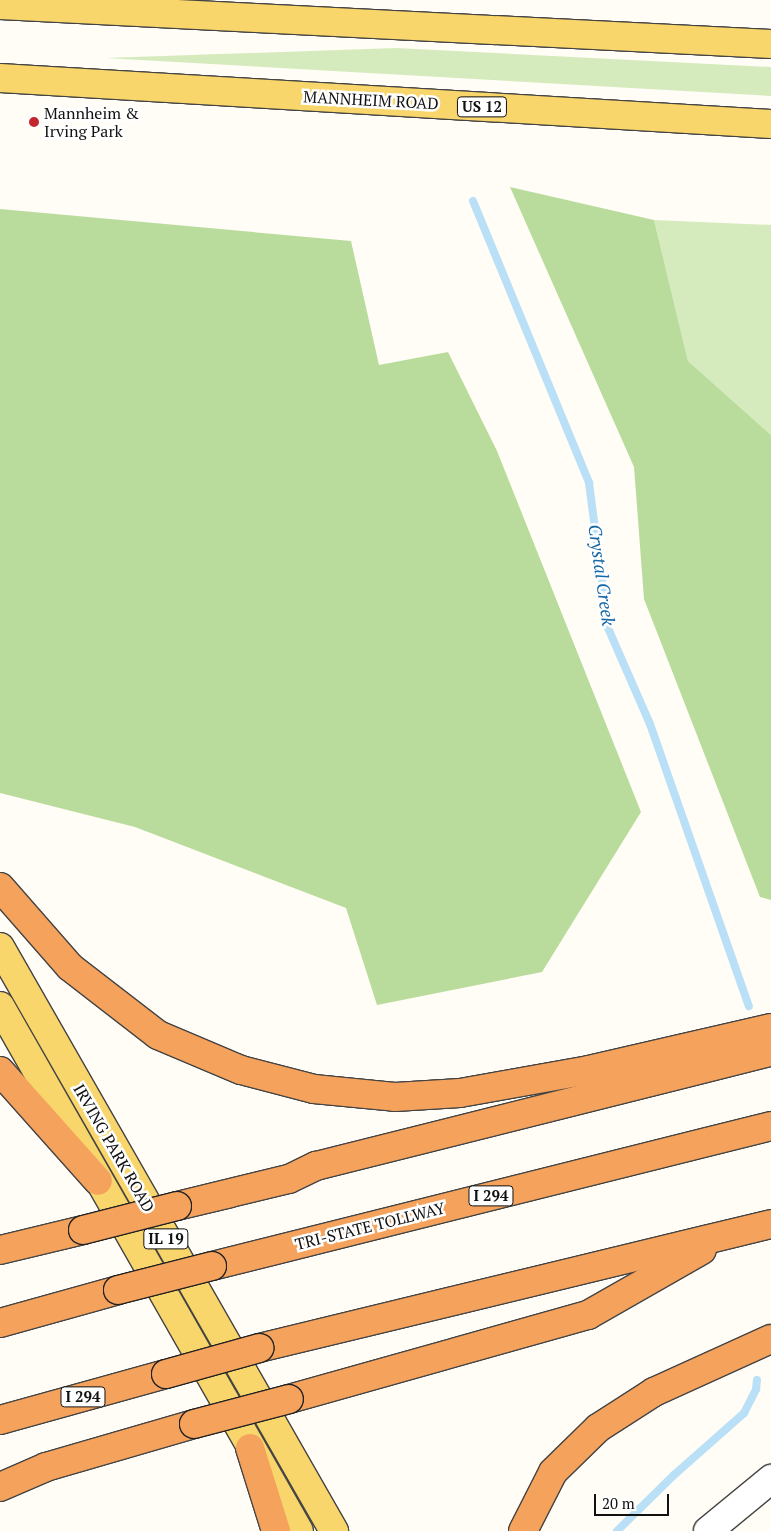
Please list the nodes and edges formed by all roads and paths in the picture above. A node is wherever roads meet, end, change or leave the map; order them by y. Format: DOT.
graph roads {
  1 [pos="233,0"];
  2 [pos="0,5"];
  3 [pos="276,19"];
  4 [pos="771,44"];
  5 [pos="0,78"];
  6 [pos="771,124"];
  7 [pos="0,887"];
  8 [pos="0,946"];
  9 [pos="0,1006"];
  10 [pos="771,1028"];
  11 [pos="771,1052"];
  12 [pos="0,1071"];
  13 [pos="771,1126"];
  14 [pos="98,1180"];
  15 [pos="80,1223"];
  16 [pos="771,1224"];
  17 [pos="731,1234"];
  18 [pos="0,1235"];
  19 [pos="0,1250"];
  20 [pos="0,1322"];
  21 [pos="771,1339"];
  22 [pos="0,1420"];
  23 [pos="250,1448"];
  24 [pos="771,1479"];
  25 [pos="0,1487"];
  26 [pos="276,1531"];
  27 [pos="299,1531"];
  28 [pos="334,1531"];
  29 [pos="523,1531"];
  30 [pos="708,1531"];
  1 -- 3 [label="main road"];
  2 -- 3 [label="main road"];
  3 -- 4 [label="main road"];
  5 -- 6 [label="main road, MANNHEIM ROAD / US 12"];
  7 -- 10 [label="highway"];
  8 -- 28 [label="main road, IRVING PARK ROAD / IL 19"];
  9 -- 14 [label="main road, IRVING PARK ROAD / IL 19"];
  11 -- 15 [label="highway, bridge"];
  12 -- 14 [label="highway"];
  13 -- 20 [label="highway, TRI-STATE TOLLWAY / I 294, bridge"];
  14 -- 23 [label="main road, IRVING PARK ROAD / IL 19"];
  15 -- 18 [label="highway"];
  15 -- 19 [label="highway"];
  16 -- 17 [label="highway, I 294"];
  17 -- 22 [label="highway, I 294, bridge"];
  17 -- 25 [label="highway, bridge"];
  21 -- 29 [label="highway"];
  23 -- 26 [label="highway"];
  23 -- 27 [label="main road, IRVING PARK ROAD / IL 19"];
  24 -- 30 [label="street"];
}
